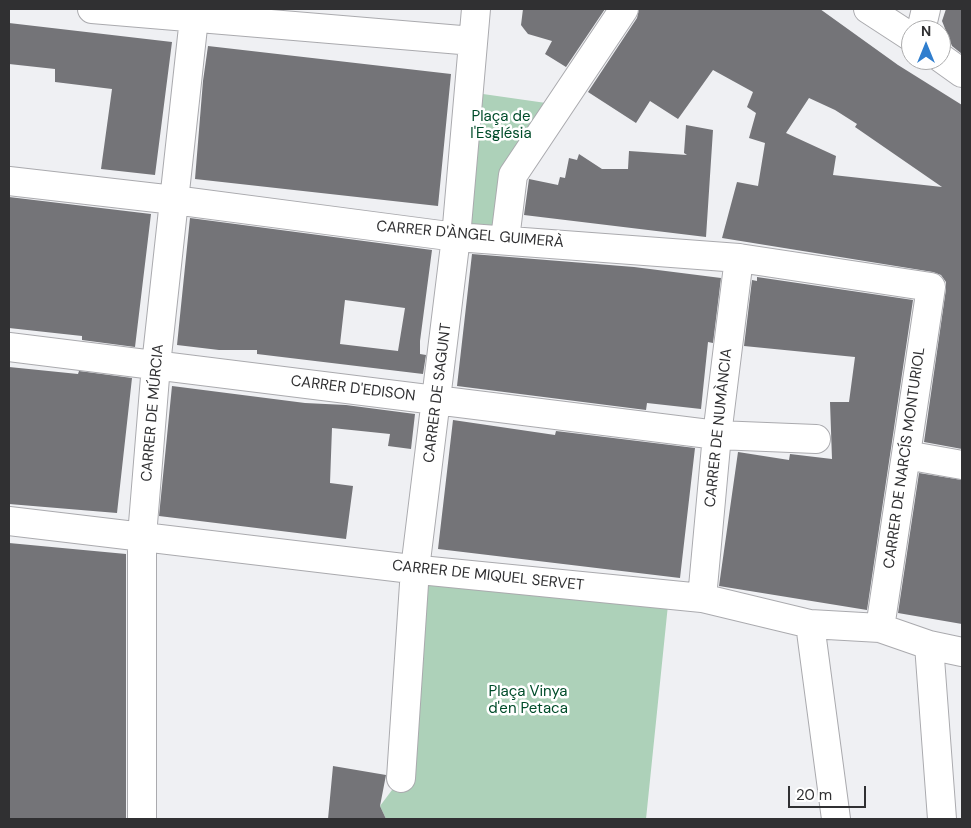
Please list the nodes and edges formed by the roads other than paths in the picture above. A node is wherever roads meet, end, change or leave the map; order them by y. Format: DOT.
graph roads {
  1 [pos="92,9"];
  2 [pos="476,9"];
  3 [pos="624,9"];
  4 [pos="868,9"];
  5 [pos="195,14"];
  6 [pos="901,30"];
  7 [pos="473,41"];
  8 [pos="951,65"];
  9 [pos="962,73"];
  10 [pos="9,181"];
  11 [pos="174,200"];
  12 [pos="456,237"];
  13 [pos="505,239"];
  14 [pos="739,258"];
  15 [pos="931,287"];
  16 [pos="9,347"];
  17 [pos="156,365"];
  18 [pos="438,399"];
  19 [pos="717,435"];
  20 [pos="816,439"];
  21 [pos="906,455"];
  22 [pos="962,465"];
  23 [pos="9,521"];
  24 [pos="142,536"];
  25 [pos="415,569"];
  26 [pos="702,598"];
  27 [pos="810,624"];
  28 [pos="880,628"];
  29 [pos="929,645"];
  30 [pos="962,652"];
  31 [pos="401,778"];
  32 [pos="142,819"];
  33 [pos="836,819"];
  34 [pos="942,819"];
  1 -- 5 [label="street"];
  2 -- 7 [label="street, CARRER DE SAGUNT"];
  3 -- 13 [label="street"];
  4 -- 6 [label="street"];
  5 -- 7 [label="street"];
  5 -- 11 [label="street, CARRER DE MÚRCIA"];
  7 -- 12 [label="street, CARRER DE SAGUNT"];
  8 -- 9 [label="street"];
  10 -- 11 [label="street, CARRER D'ÀNGEL GUIMERÀ"];
  11 -- 12 [label="street, CARRER D'ÀNGEL GUIMERÀ"];
  11 -- 17 [label="street, CARRER DE MÚRCIA"];
  12 -- 13 [label="street, CARRER D'ÀNGEL GUIMERÀ"];
  12 -- 18 [label="street, CARRER DE SAGUNT"];
  13 -- 14 [label="street, CARRER D'ÀNGEL GUIMERÀ"];
  14 -- 15 [label="street, CARRER D'ÀNGEL GUIMERÀ"];
  14 -- 19 [label="street, CARRER DE NUMÀNCIA"];
  15 -- 21 [label="street, CARRER DE NARCÍS MONTURIOL"];
  16 -- 17 [label="street, CARRER D'EDISON"];
  17 -- 18 [label="street, CARRER D'EDISON"];
  17 -- 24 [label="street, CARRER DE MÚRCIA"];
  18 -- 19 [label="street, CARRER D'EDISON"];
  18 -- 25 [label="street, CARRER DE SAGUNT"];
  19 -- 20 [label="street, CARRER D'EDISON"];
  19 -- 26 [label="street, CARRER DE NUMÀNCIA"];
  21 -- 22 [label="street"];
  21 -- 28 [label="street, CARRER DE NARCÍS MONTURIOL"];
  23 -- 24 [label="street, CARRER DE MIQUEL SERVET"];
  24 -- 25 [label="street, CARRER DE MIQUEL SERVET"];
  24 -- 32 [label="street, CARRER DE MÚRCIA"];
  25 -- 26 [label="street, CARRER DE MIQUEL SERVET"];
  25 -- 31 [label="street, CARRER DE SAGUNT"];
  26 -- 27 [label="street, CARRER DE MIQUEL SERVET"];
  27 -- 28 [label="street, CARRER DE MIQUEL SERVET"];
  27 -- 33 [label="street"];
  28 -- 29 [label="street, CARRER DE MIQUEL SERVET"];
  29 -- 30 [label="street, CARRER DE MIQUEL SERVET"];
  29 -- 34 [label="street"];
}
